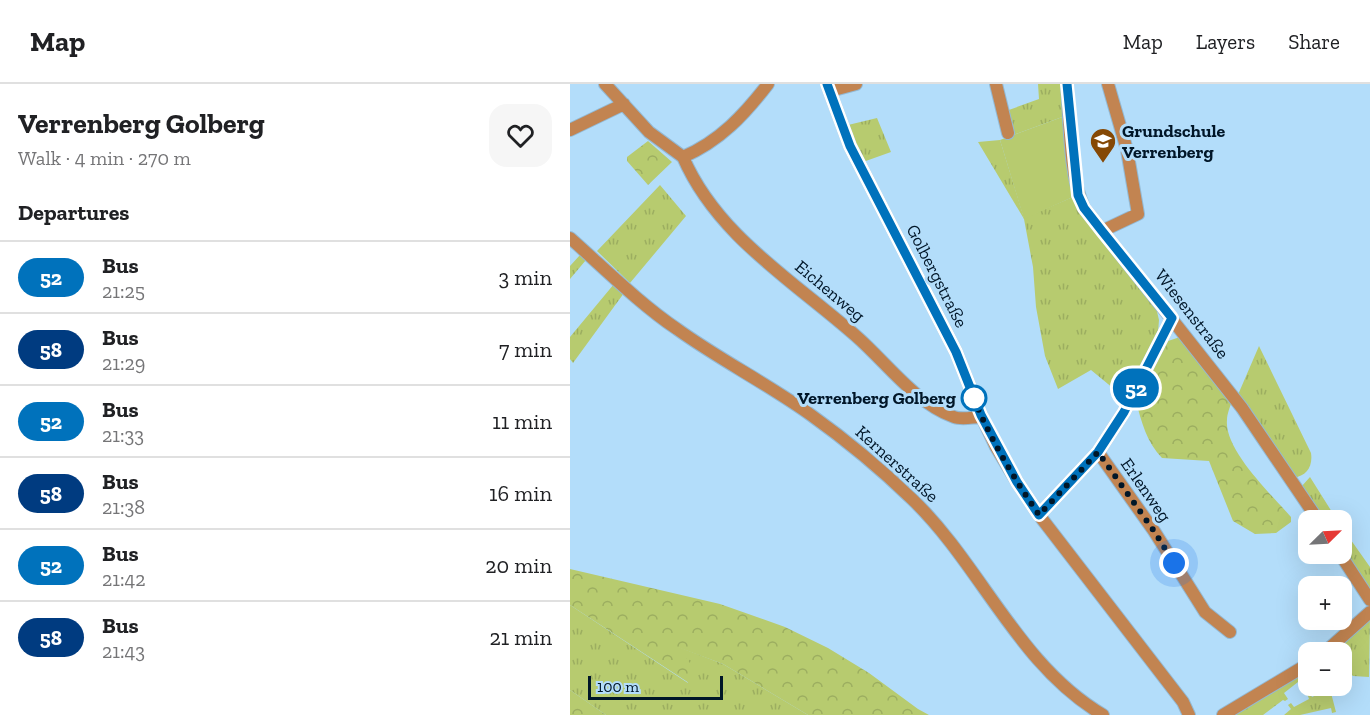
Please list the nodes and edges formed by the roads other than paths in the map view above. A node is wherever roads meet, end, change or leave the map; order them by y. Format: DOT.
graph roads {
  1 [pos="605,84"];
  2 [pos="768,84"];
  3 [pos="856,84"];
  4 [pos="996,84"];
  5 [pos="1067,84"];
  6 [pos="1108,84"];
  7 [pos="829,87"];
  8 [pos="624,105"];
  9 [pos="570,130"];
  10 [pos="1008,133"];
  11 [pos="684,156"];
  12 [pos="1102,231"];
  13 [pos="570,238"];
  14 [pos="1172,318"];
  15 [pos="981,417"];
  16 [pos="1098,452"];
  17 [pos="1311,510"];
  18 [pos="1039,515"];
  19 [pos="1347,564"];
  20 [pos="1370,600"];
  21 [pos="1370,612"];
  22 [pos="1230,632"];
  23 [pos="1336,642"];
  24 [pos="1298,670"];
  25 [pos="1103,715"];
  26 [pos="1189,715"];
  27 [pos="1223,715"];
  1 -- 8 [label="street"];
  2 -- 11 [label="street"];
  3 -- 7 [label="street"];
  4 -- 10 [label="street"];
  5 -- 12 [label="street, Wiesenstraße"];
  6 -- 12 [label="street"];
  7 -- 15 [label="street, Golbergstraße"];
  8 -- 9 [label="street"];
  8 -- 11 [label="street"];
  11 -- 15 [label="street, Eichenweg"];
  12 -- 14 [label="street, Wiesenstraße"];
  13 -- 25 [label="street, Kernerstraße"];
  14 -- 16 [label="street"];
  14 -- 17 [label="street, Wiesenstraße"];
  15 -- 18 [label="street, Golbergstraße"];
  16 -- 18 [label="street"];
  16 -- 22 [label="street, Erlenweg"];
  18 -- 26 [label="street, Golbergstraße"];
  19 -- 20 [label="street"];
  21 -- 23 [label="street"];
  24 -- 27 [label="street"];
}
